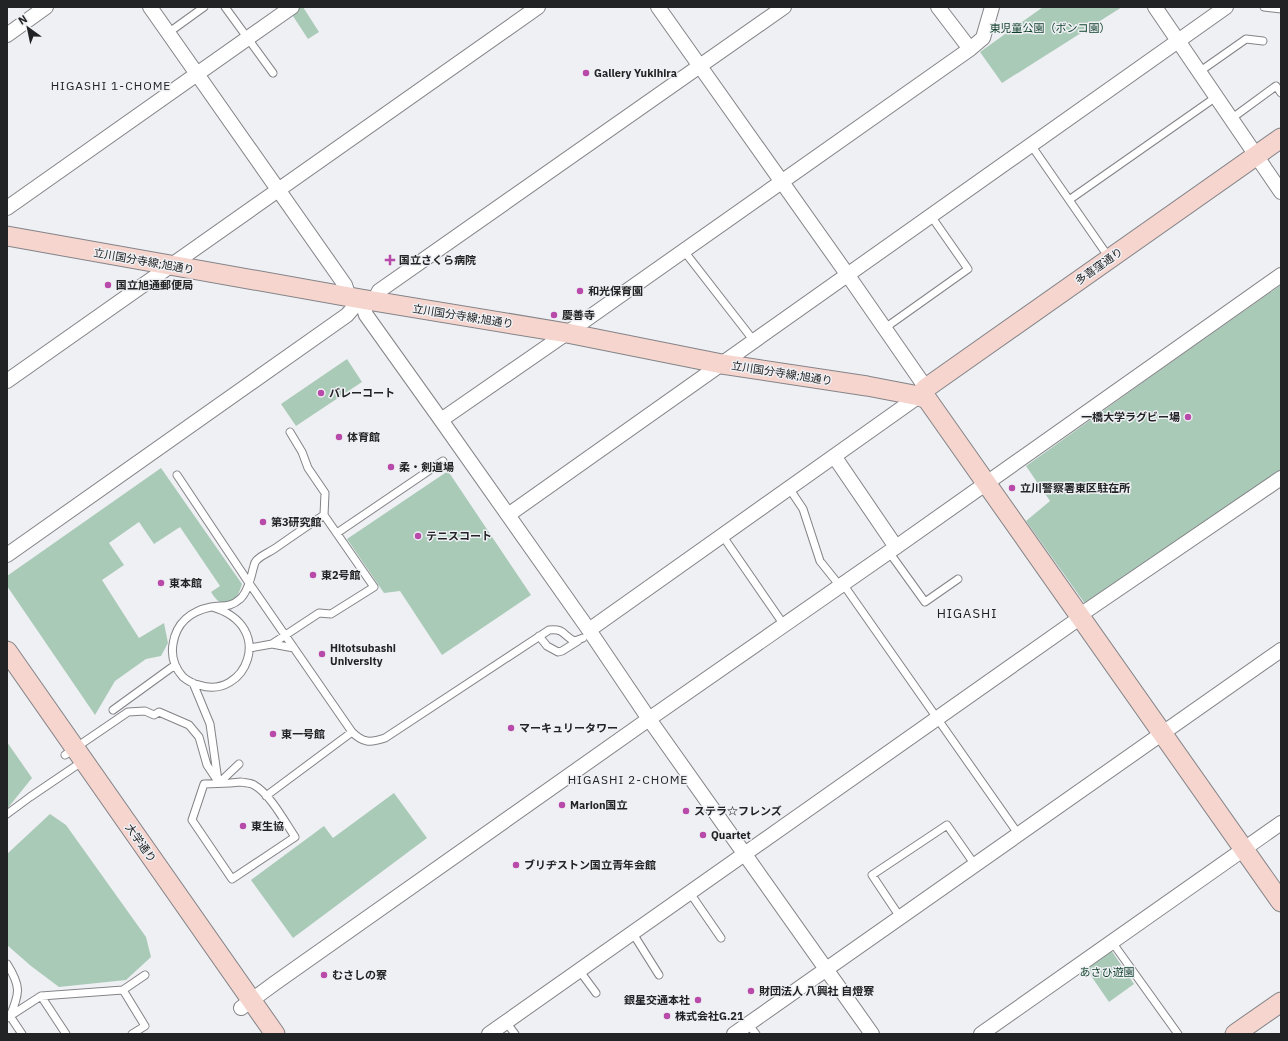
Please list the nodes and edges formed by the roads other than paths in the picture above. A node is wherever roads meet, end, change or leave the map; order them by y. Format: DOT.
graph roads {
  1 [pos="46,7"];
  2 [pos="150,7"];
  3 [pos="204,7"];
  4 [pos="225,7"];
  5 [pos="292,7"];
  6 [pos="538,7"];
  7 [pos="658,7"];
  8 [pos="784,7"];
  9 [pos="938,7"];
  10 [pos="992,7"];
  11 [pos="1155,7"];
  12 [pos="1226,7"];
  13 [pos="1264,7"];
  14 [pos="1281,9"];
  15 [pos="28,12"];
  16 [pos="168,33"];
  17 [pos="7,35"];
  18 [pos="247,38"];
  19 [pos="1178,41"];
  20 [pos="1264,41"];
  21 [pos="970,49"];
  22 [pos="700,66"];
  23 [pos="1199,72"];
  24 [pos="273,73"];
  25 [pos="197,74"];
  26 [pos="1281,93"];
  27 [pos="1216,97"];
  28 [pos="1231,119"];
  29 [pos="1281,138"];
  30 [pos="1031,145"];
  31 [pos="1256,156"];
  32 [pos="781,182"];
  33 [pos="277,190"];
  34 [pos="1281,192"];
  35 [pos="1069,200"];
  36 [pos="7,208"];
  37 [pos="931,216"];
  38 [pos="7,236"];
  39 [pos="684,251"];
  40 [pos="1110,259"];
  41 [pos="172,266"];
  42 [pos="847,274"];
  43 [pos="1281,275"];
  44 [pos="361,299"];
  45 [pos="885,328"];
  46 [pos="567,333"];
  47 [pos="754,341"];
  48 [pos="722,364"];
  49 [pos="7,382"];
  50 [pos="922,392"];
  51 [pos="441,420"];
  52 [pos="290,432"];
  53 [pos="834,456"];
  54 [pos="443,461"];
  55 [pos="177,475"];
  56 [pos="1281,478"];
  57 [pos="986,482"];
  58 [pos="789,488"];
  59 [pos="324,515"];
  60 [pos="508,515"];
  61 [pos="337,533"];
  62 [pos="722,535"];
  63 [pos="893,549"];
  64 [pos="7,555"];
  65 [pos="958,578"];
  66 [pos="249,583"];
  67 [pos="841,585"];
  68 [pos="212,607"];
  69 [pos="1081,617"];
  70 [pos="784,625"];
  71 [pos="285,635"];
  72 [pos="539,636"];
  73 [pos="583,636"];
  74 [pos="272,644"];
  75 [pos="250,648"];
  76 [pos="294,648"];
  77 [pos="1281,650"];
  78 [pos="7,651"];
  79 [pos="175,665"];
  80 [pos="7,672"];
  81 [pos="193,684"];
  82 [pos="113,710"];
  83 [pos="937,717"];
  84 [pos="649,719"];
  85 [pos="352,732"];
  86 [pos="1162,734"];
  87 [pos="74,758"];
  88 [pos="239,764"];
  89 [pos="219,783"];
  90 [pos="266,796"];
  91 [pos="7,814"];
  92 [pos="1281,823"];
  93 [pos="1019,835"];
  94 [pos="1244,849"];
  95 [pos="745,854"];
  96 [pos="975,865"];
  97 [pos="690,893"];
  98 [pos="1281,902"];
  99 [pos="900,918"];
  100 [pos="632,932"];
  101 [pos="721,938"];
  102 [pos="1112,942"];
  103 [pos="7,964"];
  104 [pos="826,969"];
  105 [pos="579,970"];
  106 [pos="145,975"];
  107 [pos="659,975"];
  108 [pos="123,990"];
  109 [pos="596,993"];
  110 [pos="41,996"];
  111 [pos="1281,1002"];
  112 [pos="246,1004"];
  113 [pos="8,1017"];
  114 [pos="506,1022"];
  115 [pos="752,1029"];
  116 [pos="22,1034"];
  117 [pos="66,1034"];
  118 [pos="132,1034"];
  119 [pos="260,1034"];
  120 [pos="275,1034"];
  121 [pos="489,1034"];
  122 [pos="515,1034"];
  123 [pos="734,1034"];
  124 [pos="872,1034"];
  125 [pos="981,1034"];
  126 [pos="1178,1034"];
  127 [pos="1235,1034"];
  1 -- 15 [label="street"];
  2 -- 16 [label="street"];
  3 -- 16 [label="lane"];
  4 -- 18 [label="lane"];
  5 -- 18 [label="street"];
  6 -- 33 [label="street"];
  7 -- 22 [label="street"];
  8 -- 22 [label="street"];
  9 -- 21 [label="street"];
  10 -- 21 [label="street"];
  11 -- 19 [label="street"];
  12 -- 19 [label="street"];
  13 -- 14 [label="lane"];
  15 -- 17 [label="street"];
  16 -- 25 [label="street"];
  18 -- 24 [label="lane"];
  18 -- 25 [label="street"];
  19 -- 23 [label="street"];
  19 -- 30 [label="street"];
  20 -- 23 [label="lane"];
  21 -- 32 [label="street"];
  22 -- 32 [label="street"];
  22 -- 44 [label="street"];
  23 -- 27 [label="street"];
  25 -- 33 [label="street"];
  25 -- 36 [label="street"];
  26 -- 28 [label="lane"];
  27 -- 28 [label="street"];
  27 -- 35 [label="lane"];
  28 -- 31 [label="street"];
  29 -- 31 [label="main road, 多喜窪通り"];
  30 -- 35 [label="lane"];
  30 -- 37 [label="street"];
  31 -- 34 [label="street"];
  31 -- 40 [label="main road, 多喜窪通り"];
  32 -- 39 [label="street"];
  32 -- 42 [label="street"];
  33 -- 41 [label="street"];
  33 -- 44 [label="street"];
  35 -- 40 [label="lane"];
  37 -- 42 [label="street"];
  37 -- 45 [label="lane"];
  38 -- 41 [label="main road, 立川国分寺線;旭通り"];
  39 -- 46 [label="street"];
  39 -- 47 [label="lane"];
  40 -- 50 [label="main road, 多喜窪通り"];
  41 -- 44 [label="main road, 立川国分寺線;旭通り"];
  41 -- 49 [label="street"];
  42 -- 45 [label="street"];
  42 -- 47 [label="street"];
  43 -- 57 [label="street"];
  44 -- 46 [label="main road, 立川国分寺線;旭通り"];
  44 -- 51 [label="street"];
  44 -- 64 [label="street"];
  45 -- 50 [label="street"];
  46 -- 48 [label="main road, 立川国分寺線;旭通り"];
  46 -- 51 [label="street"];
  47 -- 48 [label="street"];
  48 -- 50 [label="main road, 立川国分寺線;旭通り"];
  48 -- 60 [label="street"];
  50 -- 53 [label="street"];
  50 -- 57 [label="main road"];
  51 -- 60 [label="street"];
  52 -- 59 [label="lane"];
  53 -- 58 [label="street"];
  53 -- 63 [label="street"];
  54 -- 61 [label="lane"];
  55 -- 66 [label="lane"];
  56 -- 69 [label="street"];
  57 -- 63 [label="street"];
  57 -- 69 [label="main road"];
  58 -- 62 [label="street"];
  58 -- 67 [label="lane"];
  59 -- 61 [label="lane"];
  59 -- 66 [label="lane"];
  60 -- 73 [label="street"];
  61 -- 71 [label="lane"];
  62 -- 70 [label="lane"];
  62 -- 73 [label="street"];
  63 -- 65 [label="lane"];
  63 -- 67 [label="street"];
  66 -- 68 [label="lane"];
  66 -- 71 [label="lane"];
  67 -- 70 [label="street"];
  67 -- 83 [label="lane"];
  68 -- 75 [label="lane"];
  68 -- 79 [label="lane"];
  69 -- 83 [label="street"];
  69 -- 86 [label="main road"];
  70 -- 84 [label="street"];
  71 -- 74 [label="lane"];
  71 -- 76 [label="lane"];
  72 -- 73 [label="lane"];
  72 -- 73 [label="lane"];
  72 -- 85 [label="lane"];
  73 -- 84 [label="street"];
  74 -- 75 [label="lane"];
  74 -- 76 [label="lane"];
  75 -- 81 [label="lane"];
  76 -- 85 [label="lane"];
  77 -- 86 [label="street"];
  78 -- 87 [label="main road, 大学通り"];
  79 -- 81 [label="lane"];
  79 -- 82 [label="lane"];
  80 -- 87 [label="main road, 大学通り"];
  81 -- 89 [label="lane"];
  83 -- 93 [label="lane"];
  83 -- 95 [label="street"];
  84 -- 95 [label="street"];
  84 -- 112 [label="street"];
  85 -- 90 [label="lane"];
  86 -- 93 [label="street"];
  86 -- 94 [label="main road"];
  87 -- 89 [label="lane"];
  87 -- 91 [label="lane"];
  87 -- 112 [label="main road, 大学通り"];
  88 -- 89 [label="lane"];
  89 -- 90 [label="lane"];
  89 -- 90 [label="lane"];
  92 -- 94 [label="street"];
  93 -- 96 [label="street"];
  94 -- 98 [label="main road"];
  94 -- 102 [label="street"];
  95 -- 97 [label="street"];
  95 -- 104 [label="street"];
  96 -- 99 [label="street"];
  96 -- 99 [label="lane"];
  97 -- 100 [label="street"];
  97 -- 101 [label="lane"];
  99 -- 104 [label="street"];
  100 -- 105 [label="street"];
  100 -- 107 [label="lane"];
  102 -- 125 [label="street"];
  102 -- 126 [label="lane"];
  103 -- 113 [label="lane"];
  104 -- 115 [label="street"];
  104 -- 124 [label="street"];
  105 -- 109 [label="lane"];
  105 -- 114 [label="street"];
  106 -- 108 [label="lane"];
  108 -- 110 [label="lane"];
  108 -- 118 [label="lane"];
  110 -- 113 [label="lane"];
  110 -- 117 [label="lane"];
  111 -- 127 [label="main road"];
  112 -- 119 [label="main road, 大学通り"];
  112 -- 120 [label="main road, 大学通り"];
  113 -- 116 [label="lane"];
  114 -- 121 [label="street"];
  114 -- 122 [label="lane"];
  115 -- 123 [label="street"];
}
